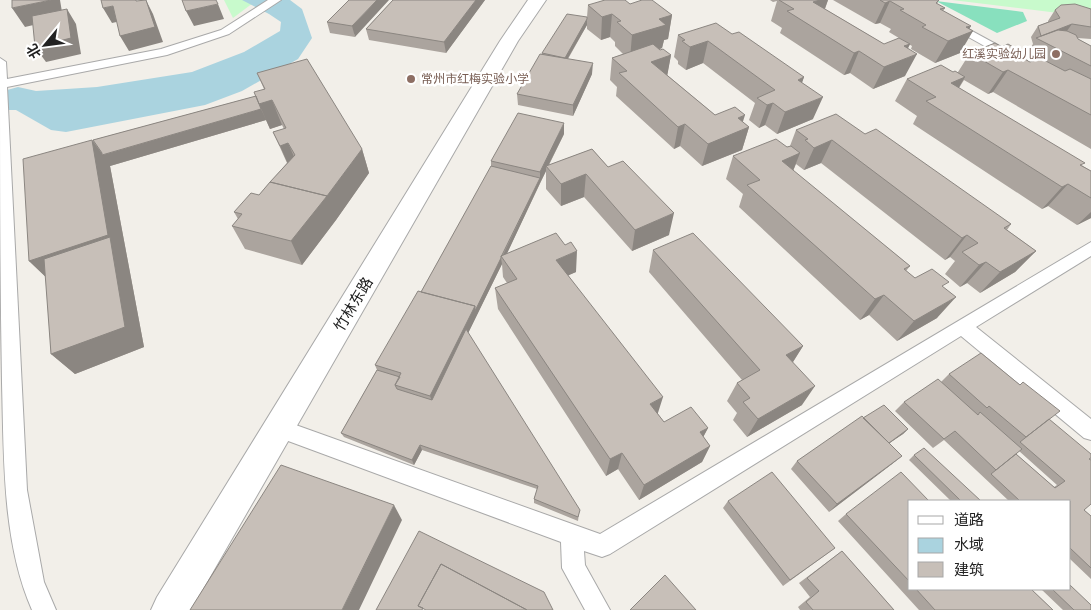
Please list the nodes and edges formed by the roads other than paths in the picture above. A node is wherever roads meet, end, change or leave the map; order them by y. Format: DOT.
graph roads {
  1 [pos="276,0"];
  2 [pos="537,0"];
  3 [pos="907,0"];
  4 [pos="1021,61"];
  5 [pos="0,62"];
  6 [pos="1,84"];
  7 [pos="2,198"];
  8 [pos="1091,248"];
  9 [pos="963,327"];
  10 [pos="279,428"];
  11 [pos="1091,431"];
  12 [pos="572,535"];
  13 [pos="44,610"];
  14 [pos="170,610"];
  15 [pos="598,610"];
  1 -- 6 [label="lane"];
  2 -- 10 [label="street, 竹林东路"];
  3 -- 4 [label="lane"];
  5 -- 6 [label="lane"];
  6 -- 7 [label="lane"];
  7 -- 13 [label="lane"];
  8 -- 9 [label="lane"];
  9 -- 11 [label="lane"];
  9 -- 12 [label="lane"];
  10 -- 12 [label="lane"];
  10 -- 14 [label="street, 竹林东路"];
  12 -- 15 [label="lane"];
}
